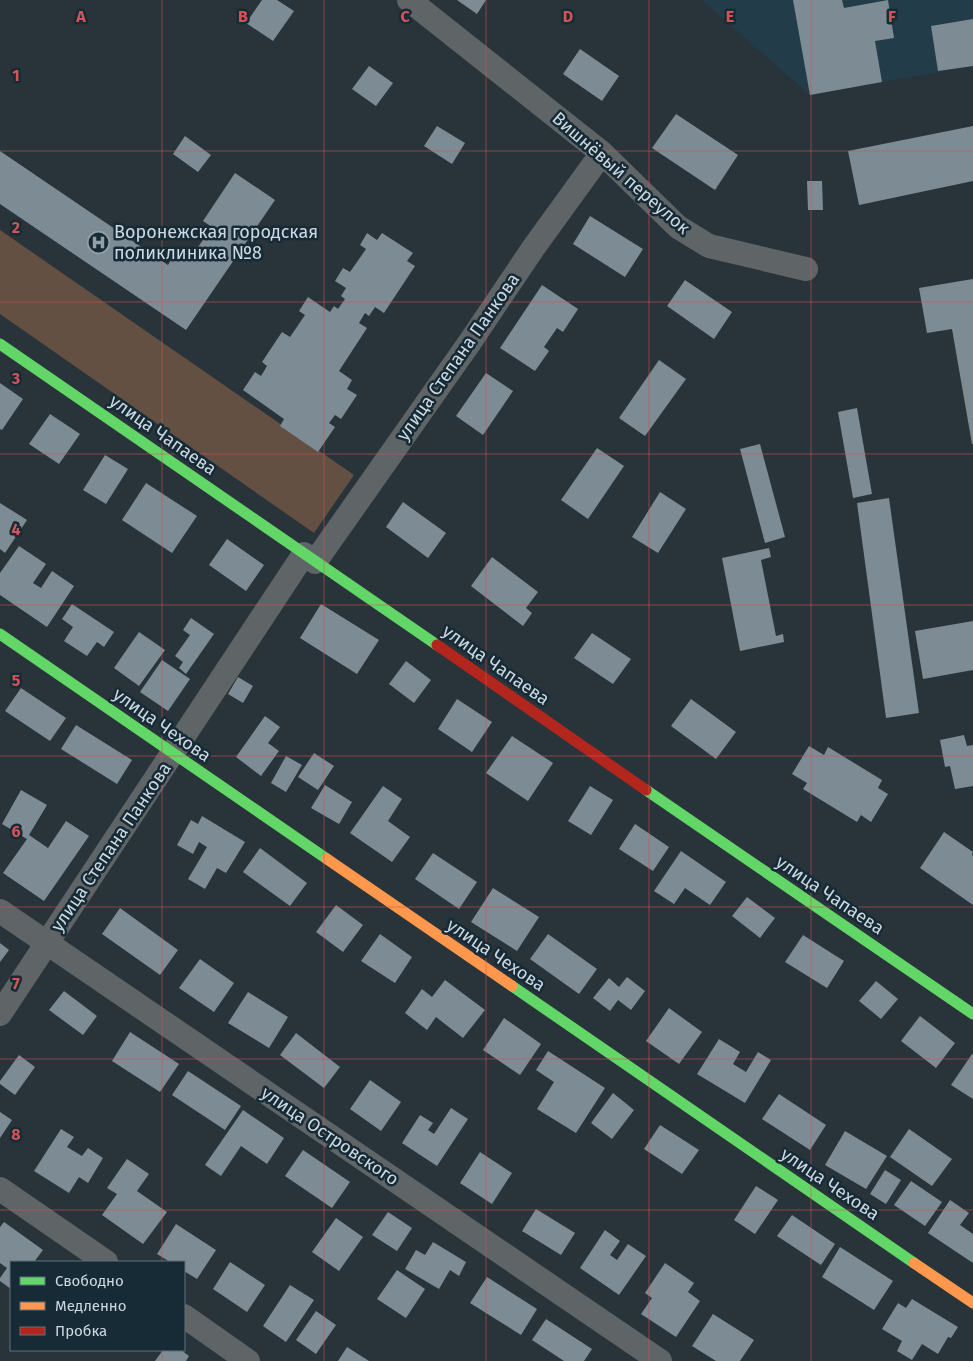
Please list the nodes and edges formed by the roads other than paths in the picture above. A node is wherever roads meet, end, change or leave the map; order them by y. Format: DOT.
graph roads {
  1 [pos="409,0"];
  2 [pos="602,153"];
  3 [pos="806,269"];
  4 [pos="0,344"];
  5 [pos="309,558"];
  6 [pos="0,634"];
  7 [pos="173,754"];
  8 [pos="0,911"];
  9 [pos="47,943"];
  10 [pos="0,1014"];
  11 [pos="973,1014"];
  12 [pos="0,1189"];
  13 [pos="105,1261"];
  14 [pos="973,1303"];
  15 [pos="185,1317"];
  16 [pos="248,1361"];
  17 [pos="660,1361"];
  1 -- 2 [label="street, Вишнёвый переулок"];
  2 -- 3 [label="street, Вишнёвый переулок"];
  2 -- 5 [label="street, улица Степана Панкова"];
  4 -- 5 [label="street, улица Чапаева"];
  5 -- 7 [label="street, улица Степана Панкова"];
  5 -- 11 [label="street, улица Чапаева"];
  6 -- 7 [label="street, улица Чехова"];
  7 -- 9 [label="street, улица Степана Панкова"];
  7 -- 14 [label="street, улица Чехова"];
  8 -- 9 [label="street, улица Островского"];
  9 -- 10 [label="street, улица Степана Панкова"];
  9 -- 17 [label="street, улица Островского"];
  12 -- 13 [label="street"];
  15 -- 16 [label="street"];
}
